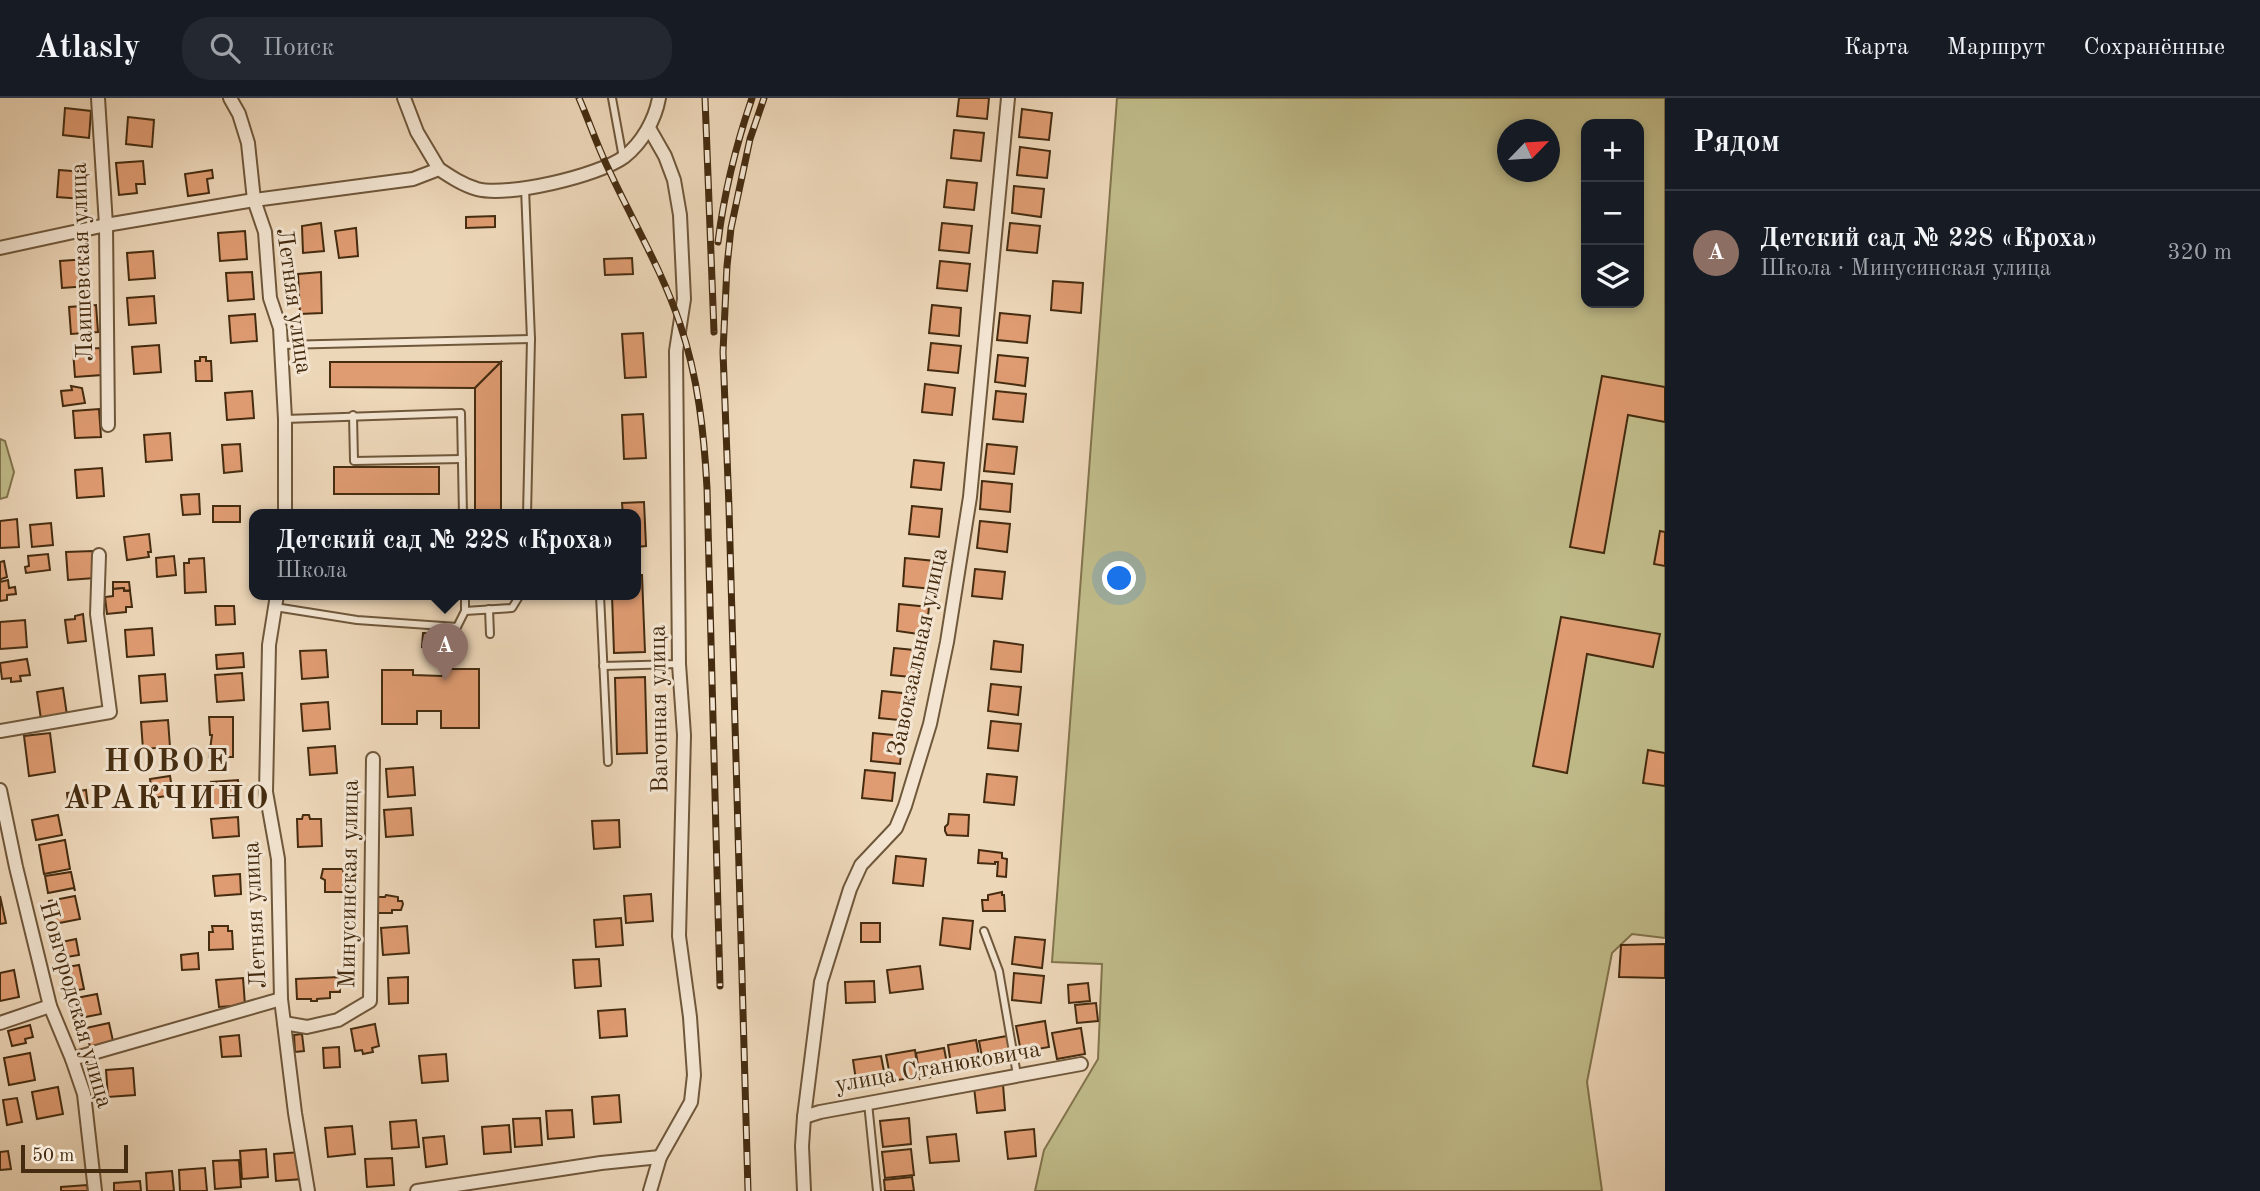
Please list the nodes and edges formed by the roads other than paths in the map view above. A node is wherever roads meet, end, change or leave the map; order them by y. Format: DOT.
graph roads {
  1 [pos="98,98"];
  2 [pos="230,98"];
  3 [pos="404,98"];
  4 [pos="612,98"];
  5 [pos="659,98"];
  6 [pos="1009,98"];
  7 [pos="649,128"];
  8 [pos="623,158"];
  9 [pos="439,169"];
  10 [pos="525,188"];
  11 [pos="254,200"];
  12 [pos="106,225"];
  13 [pos="0,248"];
  14 [pos="531,339"];
  15 [pos="281,345"];
  16 [pos="353,415"];
  17 [pos="285,419"];
  18 [pos="108,425"];
  19 [pos="461,458"];
  20 [pos="285,509"];
  21 [pos="463,509"];
  22 [pos="527,509"];
  23 [pos="99,555"];
  24 [pos="465,600"];
  25 [pos="517,600"];
  26 [pos="600,600"];
  27 [pos="276,601"];
  28 [pos="489,609"];
  29 [pos="465,611"];
  30 [pos="490,634"];
  31 [pos="679,664"];
  32 [pos="603,666"];
  33 [pos="0,731"];
  34 [pos="373,759"];
  35 [pos="608,762"];
  36 [pos="0,790"];
  37 [pos="985,932"];
  38 [pos="281,999"];
  39 [pos="50,1006"];
  40 [pos="0,1023"];
  41 [pos="284,1023"];
  42 [pos="72,1059"];
  43 [pos="1081,1064"];
  44 [pos="1017,1075"];
  45 [pos="868,1102"];
  46 [pos="804,1117"];
  47 [pos="660,1157"];
  48 [pos="95,1191"];
  49 [pos="308,1191"];
  50 [pos="417,1191"];
  51 [pos="650,1191"];
  52 [pos="804,1191"];
  53 [pos="877,1191"];
  1 -- 12 [label="street, Лаишевская улица"];
  2 -- 11 [label="street, Летняя улица"];
  3 -- 9 [label="street"];
  4 -- 8 [label="lane"];
  5 -- 7 [label="street"];
  6 -- 46 [label="street, Завокзальная улица"];
  7 -- 8 [label="street"];
  7 -- 31 [label="street, Вагонная улица"];
  8 -- 10 [label="street"];
  9 -- 10 [label="street"];
  9 -- 11 [label="street"];
  10 -- 14 [label="lane"];
  11 -- 12 [label="street"];
  11 -- 15 [label="street, Летняя улица"];
  12 -- 13 [label="street"];
  12 -- 18 [label="street, Лаишевская улица"];
  14 -- 15 [label="lane"];
  14 -- 22 [label="lane"];
  15 -- 17 [label="street, Летняя улица"];
  16 -- 17 [label="lane"];
  16 -- 19 [label="lane"];
  16 -- 19 [label="lane"];
  17 -- 20 [label="street, Летняя улица"];
  19 -- 21 [label="lane"];
  23 -- 33 [label="street"];
  24 -- 29 [label="lane"];
  25 -- 28 [label="lane"];
  26 -- 32 [label="lane"];
  27 -- 29 [label="lane"];
  27 -- 38 [label="street, Летняя улица"];
  28 -- 29 [label="lane"];
  28 -- 30 [label="lane"];
  31 -- 32 [label="lane"];
  31 -- 47 [label="street, Вагонная улица"];
  32 -- 35 [label="lane"];
  34 -- 41 [label="street, Минусинская улица"];
  36 -- 39 [label="street, Новгородская улица"];
  37 -- 44 [label="lane"];
  38 -- 41 [label="street, Летняя улица"];
  38 -- 42 [label="street"];
  39 -- 40 [label="street"];
  39 -- 42 [label="street, Новгородская улица"];
  41 -- 49 [label="street, Летняя улица"];
  42 -- 48 [label="street, Новгородская улица"];
  43 -- 44 [label="street, улица Станюковича"];
  44 -- 45 [label="street, улица Станюковича"];
  45 -- 46 [label="street, улица Станюковича"];
  45 -- 53 [label="lane"];
  46 -- 52 [label="street, Завокзальная улица"];
  47 -- 50 [label="street"];
  47 -- 51 [label="street, Вагонная улица"];
}
